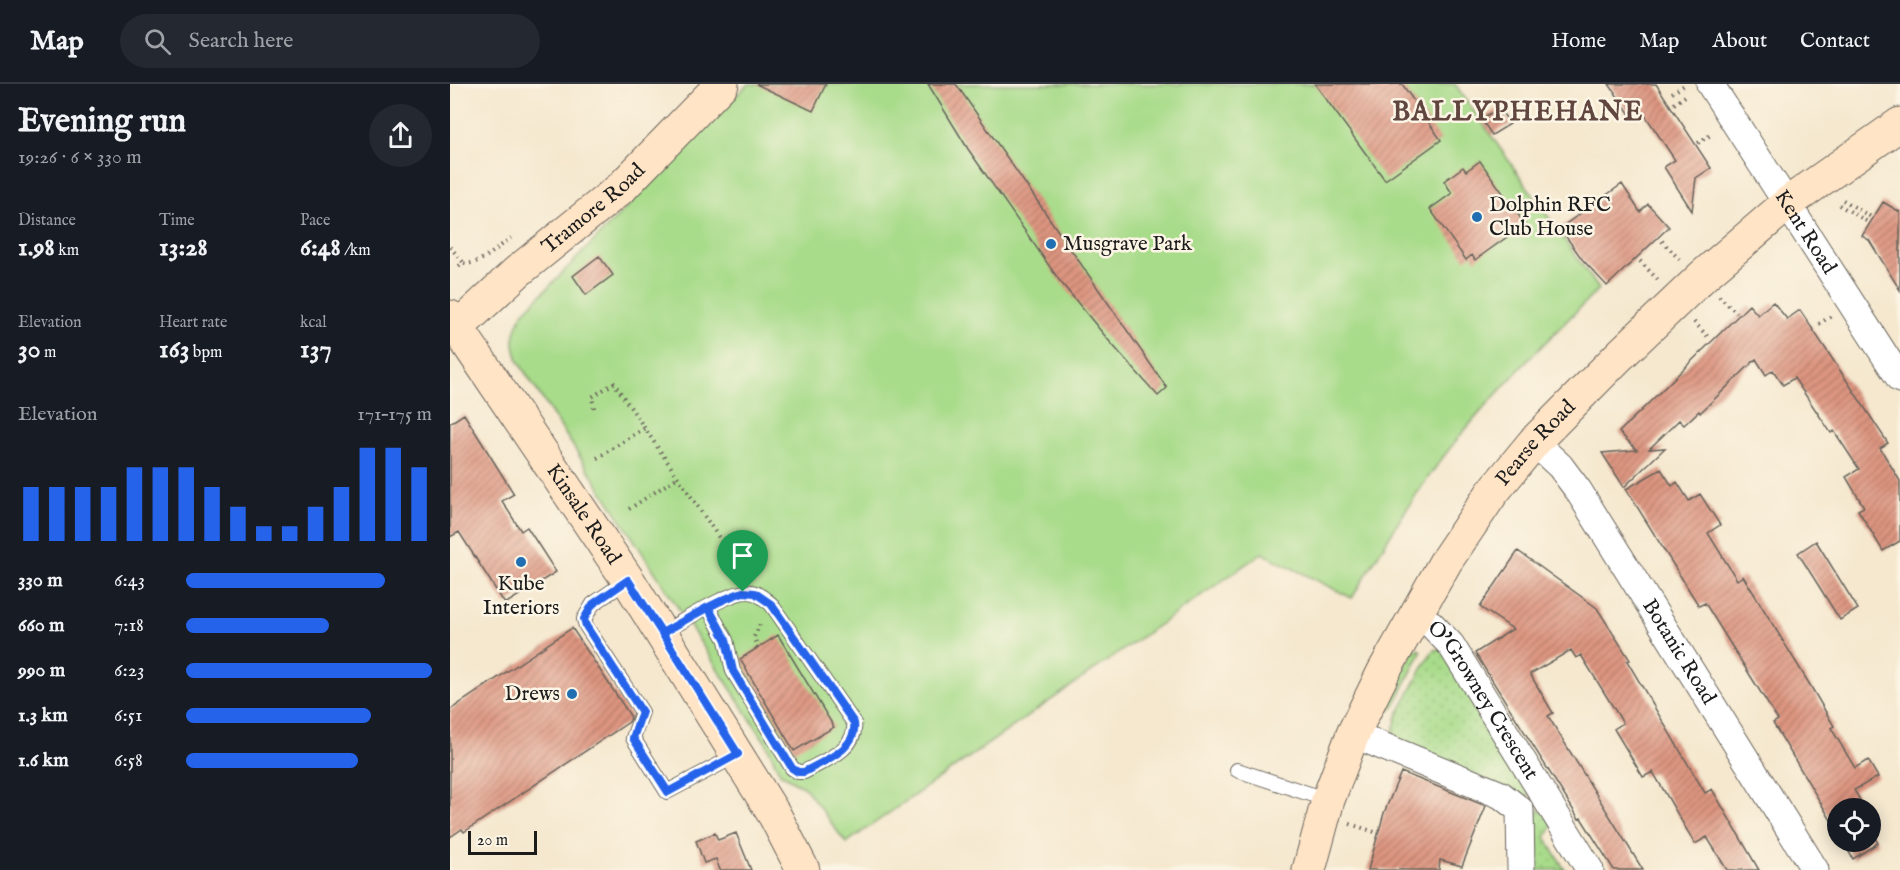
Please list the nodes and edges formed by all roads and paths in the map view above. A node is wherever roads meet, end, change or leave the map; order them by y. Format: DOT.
graph roads {
  1 [pos="722,84"];
  2 [pos="1686,84"];
  3 [pos="1699,88"];
  4 [pos="1672,93"];
  5 [pos="1674,104"];
  6 [pos="1900,124"];
  7 [pos="1714,133"];
  8 [pos="1698,143"];
  9 [pos="1843,200"];
  10 [pos="1788,203"];
  11 [pos="1839,205"];
  12 [pos="1871,217"];
  13 [pos="1868,222"];
  14 [pos="1662,241"];
  15 [pos="450,247"];
  16 [pos="485,256"];
  17 [pos="1640,261"];
  18 [pos="1681,261"];
  19 [pos="1659,281"];
  20 [pos="1719,295"];
  21 [pos="1737,313"];
  22 [pos="1691,319"];
  23 [pos="453,327"];
  24 [pos="1710,339"];
  25 [pos="1900,379"];
  26 [pos="594,408"];
  27 [pos="645,428"];
  28 [pos="1534,442"];
  29 [pos="597,458"];
  30 [pos="678,477"];
  31 [pos="629,509"];
  32 [pos="628,580"];
  33 [pos="743,592"];
  34 [pos="708,607"];
  35 [pos="1415,615"];
  36 [pos="662,633"];
  37 [pos="758,648"];
  38 [pos="1353,734"];
  39 [pos="738,754"];
  40 [pos="1238,770"];
  41 [pos="1543,795"];
  42 [pos="1328,800"];
  43 [pos="1520,810"];
  44 [pos="803,870"];
  45 [pos="1309,870"];
  46 [pos="1521,870"];
  47 [pos="1590,870"];
  48 [pos="1815,870"];
  1 -- 23 [label="street, Tramore Road"];
  2 -- 4 [label="path"];
  3 -- 5 [label="path"];
  3 -- 10 [label="street, Kent Road"];
  6 -- 10 [label="street, Pearse Road"];
  7 -- 8 [label="path"];
  9 -- 12 [label="path"];
  10 -- 25 [label="street, Kent Road"];
  10 -- 28 [label="street, Pearse Road"];
  11 -- 13 [label="path"];
  14 -- 18 [label="path"];
  15 -- 16 [label="path"];
  17 -- 19 [label="path"];
  20 -- 21 [label="path"];
  22 -- 24 [label="path"];
  23 -- 32 [label="street, Kinsale Road"];
  26 -- 27 [label="path"];
  27 -- 29 [label="path"];
  27 -- 30 [label="path"];
  28 -- 35 [label="street, Pearse Road"];
  28 -- 48 [label="street, Botanic Road"];
  30 -- 31 [label="path"];
  30 -- 33 [label="path"];
  32 -- 36 [label="street, Kinsale Road"];
  32 -- 39 [label="lane"];
  33 -- 34 [label="lane"];
  33 -- 34 [label="lane"];
  33 -- 37 [label="path"];
  34 -- 36 [label="lane"];
  35 -- 38 [label="street, Pearse Road"];
  35 -- 41 [label="street, O'Growney Crescent"];
  36 -- 39 [label="street, Kinsale Road"];
  38 -- 42 [label="street, Pearse Road"];
  38 -- 43 [label="street, O'Growney Crescent"];
  39 -- 44 [label="street, Kinsale Road"];
  40 -- 42 [label="lane"];
  41 -- 43 [label="street, O'Growney Crescent"];
  41 -- 47 [label="street, O'Growney Crescent"];
  42 -- 45 [label="street, Pearse Road"];
  43 -- 46 [label="street, O'Growney Crescent"];
}
